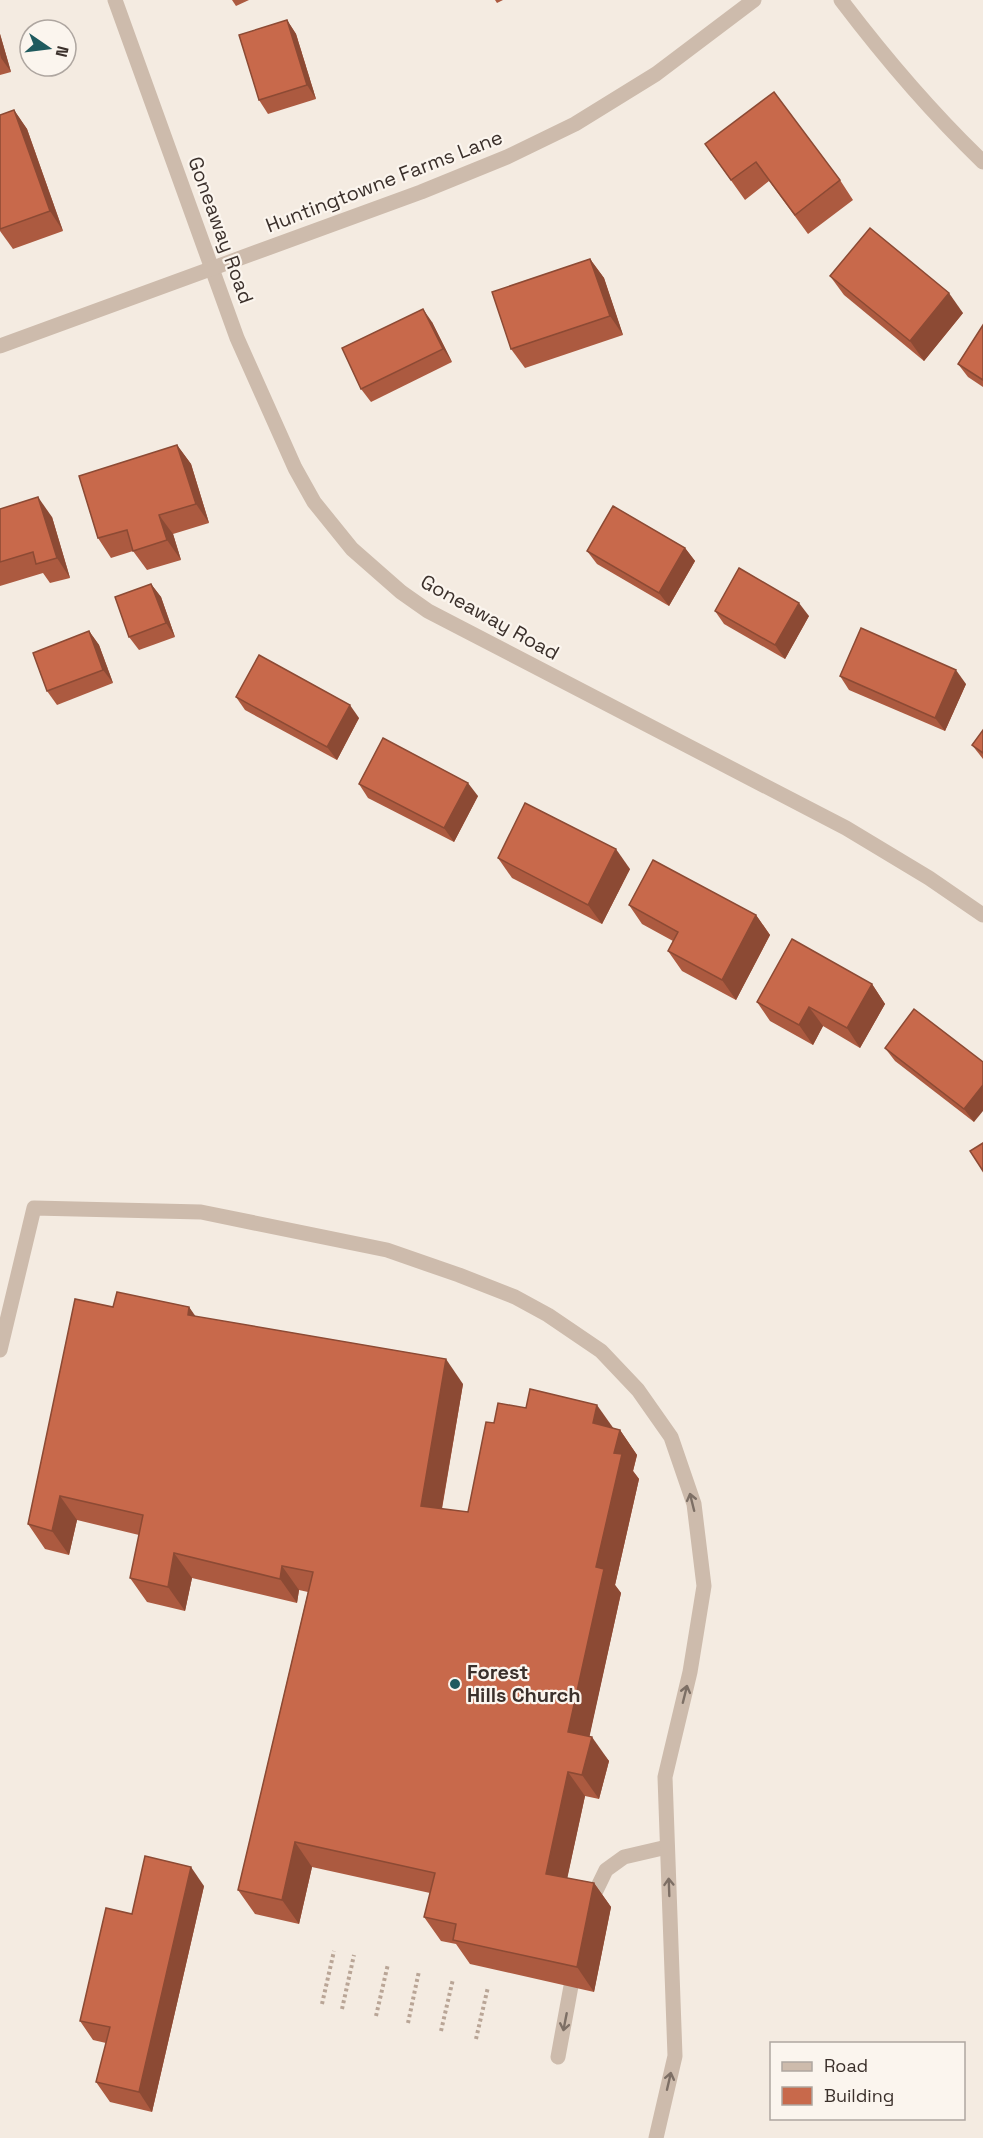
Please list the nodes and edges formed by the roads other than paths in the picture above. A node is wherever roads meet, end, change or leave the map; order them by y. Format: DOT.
graph roads {
  1 [pos="115,0"];
  2 [pos="754,0"];
  3 [pos="841,0"];
  4 [pos="983,162"];
  5 [pos="212,268"];
  6 [pos="0,346"];
  7 [pos="983,915"];
  8 [pos="0,1350"];
  9 [pos="667,1847"];
  10 [pos="590,1904"];
  11 [pos="571,1986"];
  12 [pos="558,2057"];
  13 [pos="656,2138"];
  1 -- 5 [label="street, Goneaway Road"];
  2 -- 5 [label="street, Huntingtowne Farms Lane"];
  3 -- 4 [label="street"];
  5 -- 6 [label="street, Huntingtowne Farms Lane"];
  5 -- 7 [label="street, Goneaway Road"];
  9 -- 8 [label="street, one-way"];
  9 -- 10 [label="street"];
  13 -- 9 [label="street, one-way"];
  11 -- 12 [label="street, one-way"];
}
